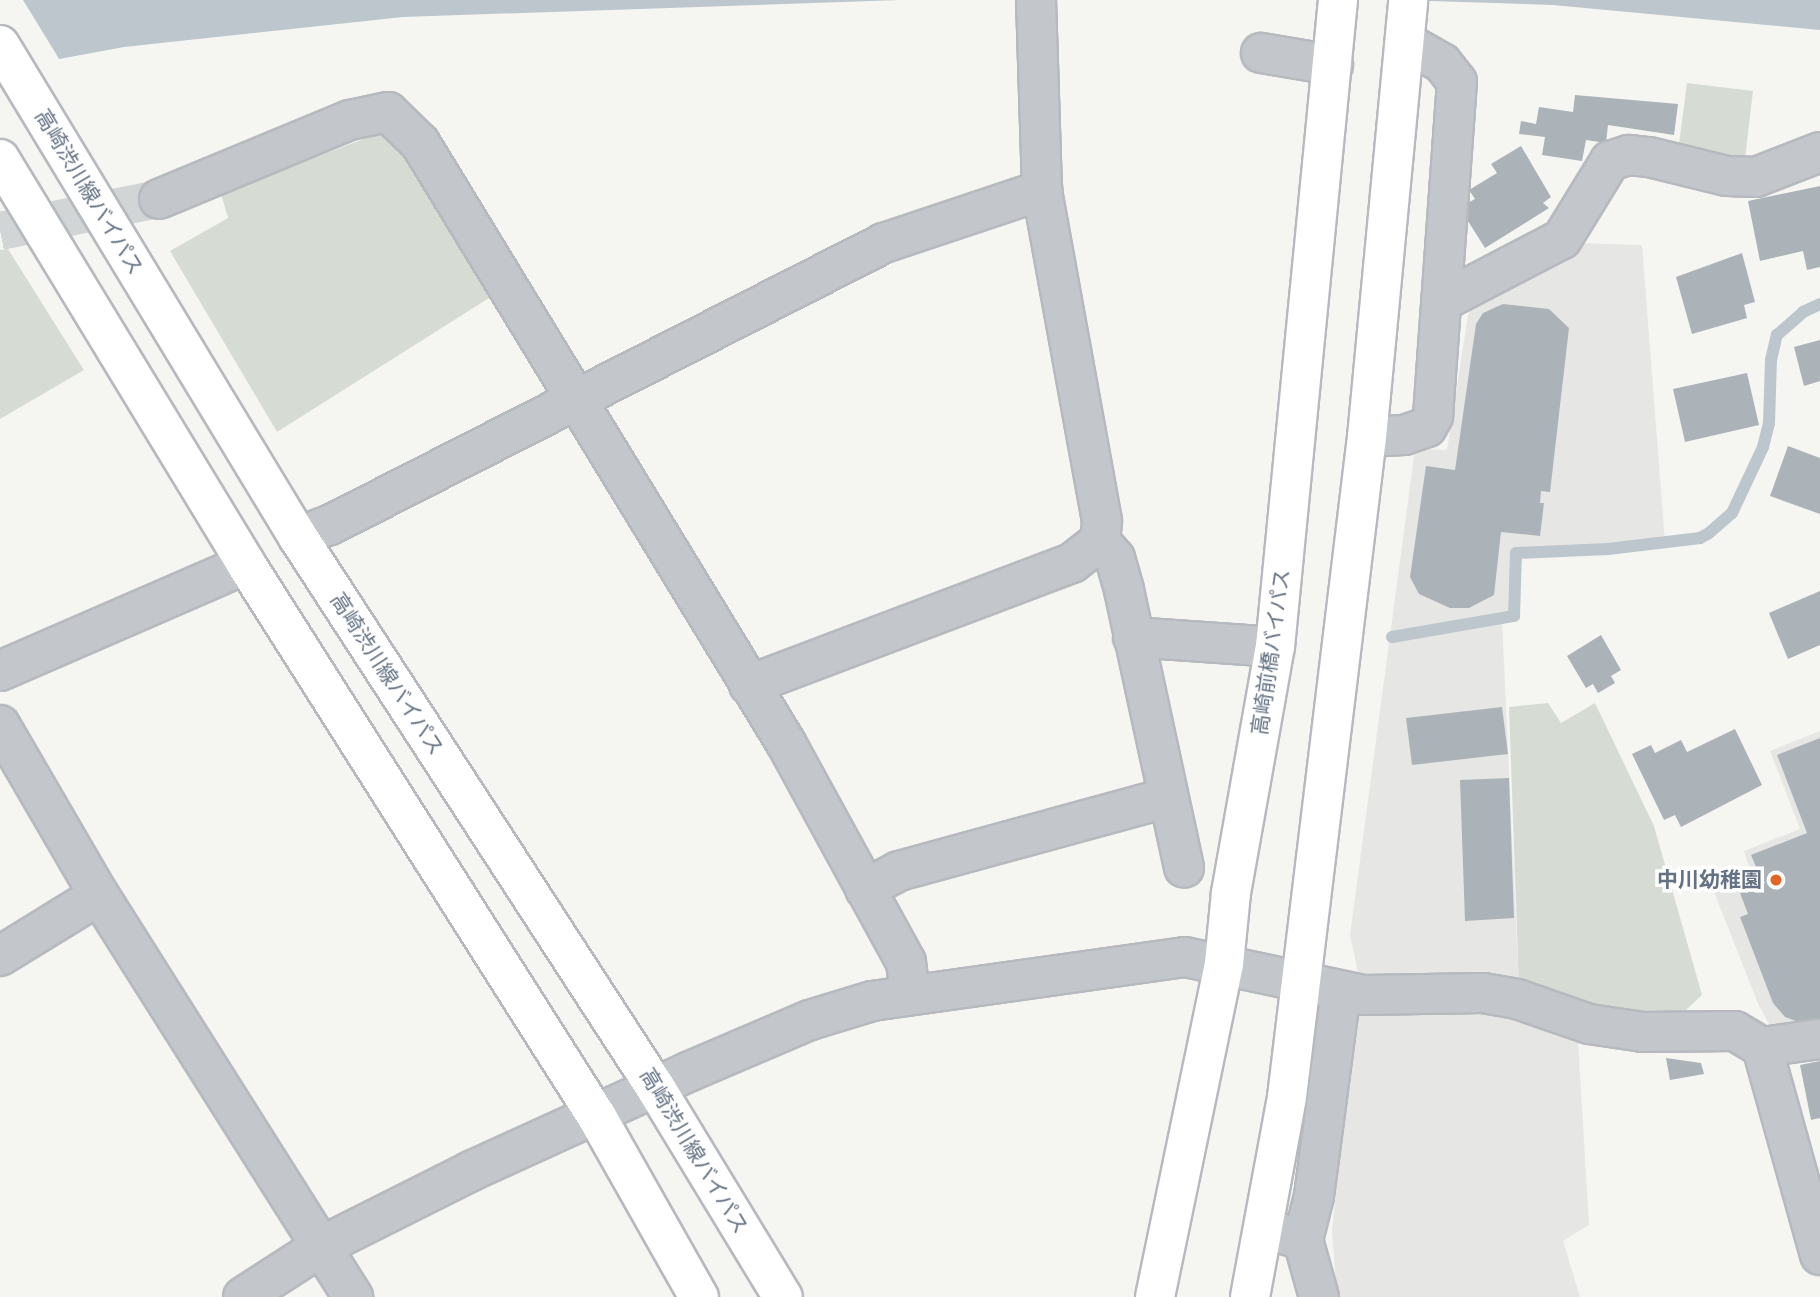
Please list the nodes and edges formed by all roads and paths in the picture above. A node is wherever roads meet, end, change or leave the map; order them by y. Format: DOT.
graph roads {
  1 [pos="1408,0"];
  2 [pos="1036,15"];
  3 [pos="1335,34"];
  4 [pos="1405,41"];
  5 [pos="0,46"];
  6 [pos="1261,53"];
  7 [pos="1820,152"];
  8 [pos="0,159"];
  9 [pos="1042,190"];
  10 [pos="159,199"];
  11 [pos="1441,302"];
  12 [pos="574,397"];
  13 [pos="1367,437"];
  14 [pos="298,537"];
  15 [pos="1100,541"];
  16 [pos="246,564"];
  17 [pos="1133,637"];
  18 [pos="1275,646"];
  19 [pos="0,671"];
  20 [pos="750,685"];
  21 [pos="0,725"];
  22 [pos="1166,798"];
  23 [pos="1184,868"];
  24 [pos="865,889"];
  25 [pos="100,895"];
  26 [pos="0,956"];
  27 [pos="1224,964"];
  28 [pos="1300,982"];
  29 [pos="1340,992"];
  30 [pos="910,995"];
  31 [pos="1820,1039"];
  32 [pos="1762,1048"];
  33 [pos="657,1090"];
  34 [pos="597,1117"];
  35 [pos="1264,1230"];
  36 [pos="1303,1240"];
  37 [pos="322,1246"];
  38 [pos="1820,1255"];
  39 [pos="243,1297"];
  40 [pos="353,1297"];
  41 [pos="699,1297"];
  42 [pos="783,1297"];
  43 [pos="1156,1297"];
  44 [pos="1250,1297"];
  45 [pos="1319,1297"];
  1 -- 4 [label="main road"];
  2 -- 9 [label="street"];
  3 -- 6 [label="street"];
  3 -- 18 [label="main road, 高崎前橋バイパス"];
  4 -- 11 [label="street"];
  4 -- 13 [label="main road"];
  5 -- 14 [label="main road, 高崎渋川線バイパス"];
  7 -- 11 [label="street"];
  8 -- 16 [label="main road"];
  9 -- 12 [label="street"];
  9 -- 15 [label="street"];
  10 -- 12 [label="street"];
  11 -- 13 [label="street"];
  12 -- 14 [label="street"];
  12 -- 20 [label="street"];
  13 -- 28 [label="main road"];
  14 -- 33 [label="main road, 高崎渋川線バイパス"];
  15 -- 17 [label="street"];
  15 -- 20 [label="street"];
  16 -- 19 [label="street"];
  16 -- 34 [label="main road"];
  17 -- 18 [label="street"];
  17 -- 22 [label="street"];
  18 -- 27 [label="main road, 高崎前橋バイパス"];
  20 -- 24 [label="street"];
  21 -- 25 [label="street"];
  22 -- 23 [label="street"];
  22 -- 24 [label="street"];
  24 -- 30 [label="street"];
  25 -- 26 [label="street"];
  25 -- 37 [label="street"];
  27 -- 28 [label="street"];
  27 -- 30 [label="street"];
  27 -- 43 [label="main road, 高崎前橋バイパス"];
  28 -- 29 [label="street"];
  28 -- 35 [label="main road"];
  29 -- 32 [label="street"];
  29 -- 36 [label="street"];
  30 -- 33 [label="street"];
  31 -- 32 [label="street"];
  32 -- 38 [label="street"];
  33 -- 34 [label="street"];
  33 -- 42 [label="main road, 高崎渋川線バイパス"];
  34 -- 37 [label="street"];
  34 -- 41 [label="main road"];
  35 -- 36 [label="street"];
  35 -- 44 [label="main road"];
  36 -- 45 [label="street"];
  37 -- 39 [label="street"];
  37 -- 40 [label="street"];
}
